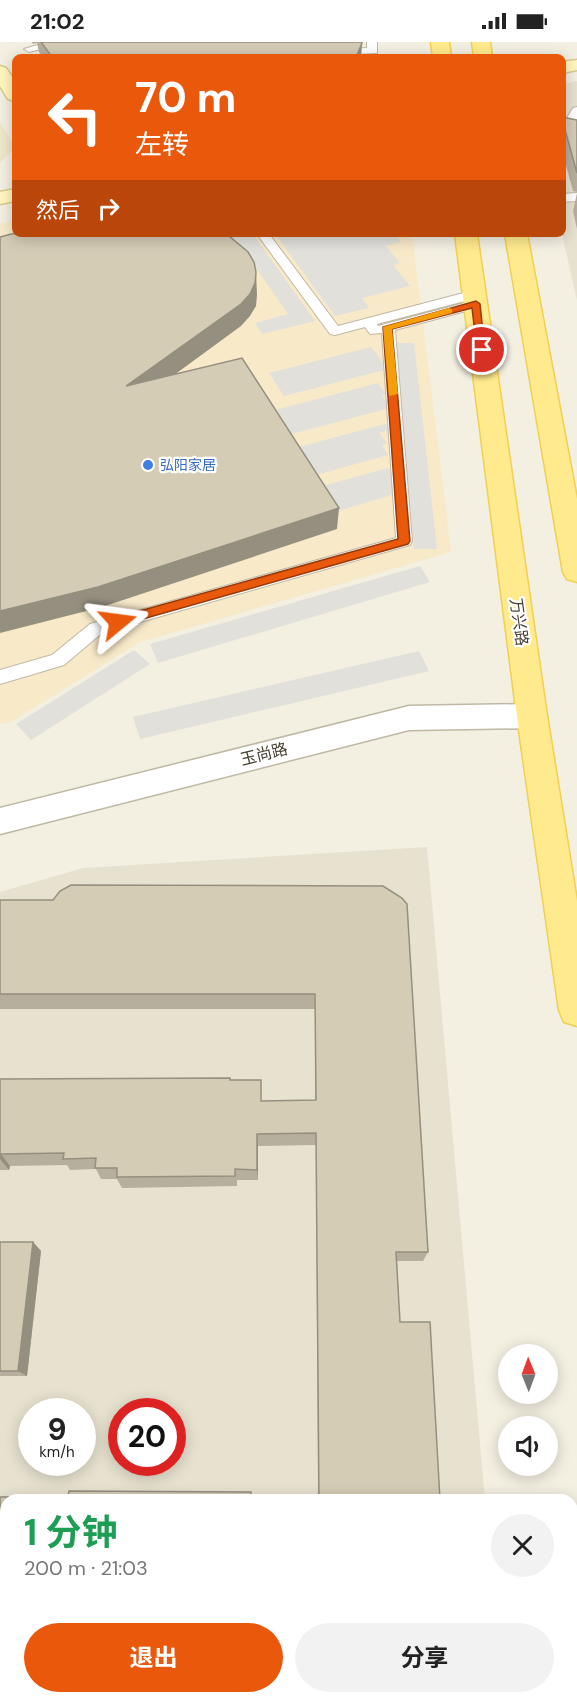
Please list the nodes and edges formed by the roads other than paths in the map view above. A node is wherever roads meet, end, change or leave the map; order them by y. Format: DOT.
graph roads {
  1 [pos="63,42"];
  2 [pos="372,42"];
  3 [pos="29,49"];
  4 [pos="328,52"];
  5 [pos="0,73"];
  6 [pos="12,90"];
  7 [pos="577,110"];
  8 [pos="574,133"];
  9 [pos="265,237"];
  10 [pos="466,237"];
  11 [pos="517,237"];
  12 [pos="475,299"];
  13 [pos="368,322"];
  14 [pos="388,327"];
  15 [pos="573,529"];
  16 [pos="577,572"];
  17 [pos="0,676"];
  18 [pos="532,717"];
  19 [pos="0,821"];
  20 [pos="577,1010"];
  1 -- 3 [label="lane"];
  2 -- 4 [label="lane"];
  5 -- 6 [label="street"];
  7 -- 8 [label="lane"];
  9 -- 13 [label="lane"];
  10 -- 12 [label="main road, 万兴路"];
  11 -- 15 [label="main road"];
  12 -- 13 [label="lane"];
  12 -- 14 [label="lane"];
  12 -- 18 [label="main road, 万兴路"];
  13 -- 14 [label="lane"];
  14 -- 17 [label="lane"];
  15 -- 16 [label="main road"];
  18 -- 19 [label="street, 玉尚路"];
  18 -- 20 [label="main road, 万兴路"];
}
